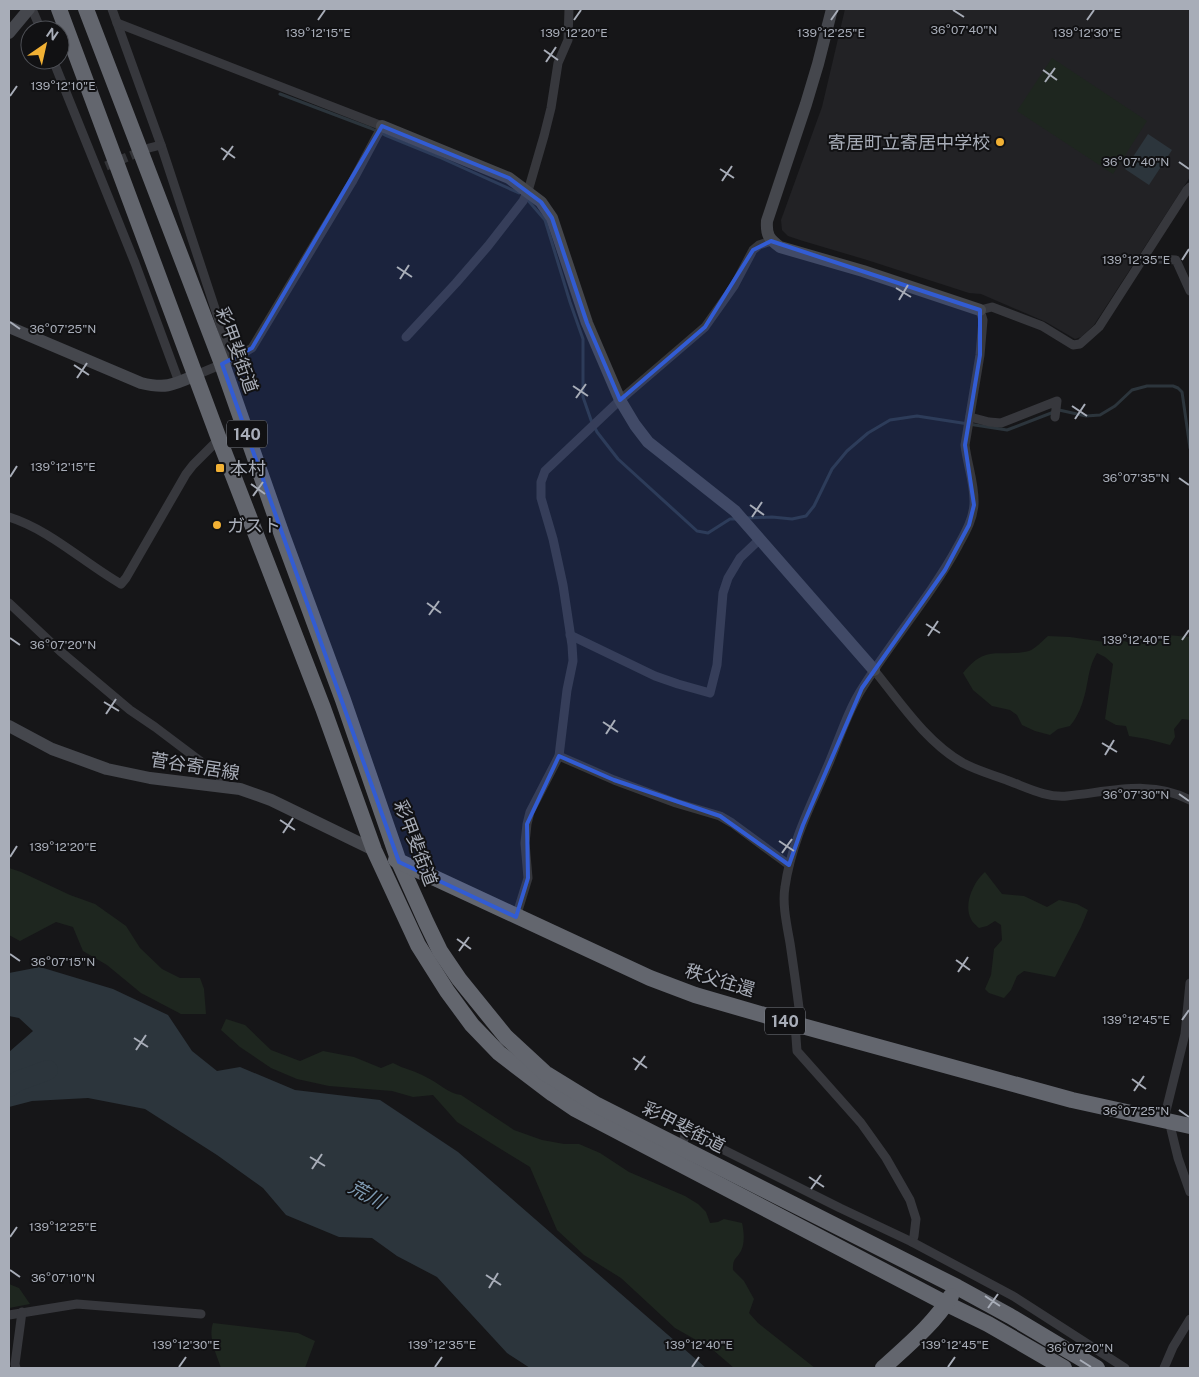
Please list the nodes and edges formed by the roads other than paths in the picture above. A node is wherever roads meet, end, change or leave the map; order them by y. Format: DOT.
graph roads {
  1 [pos="30,9"];
  2 [pos="59,9"];
  3 [pos="86,9"];
  4 [pos="112,9"];
  5 [pos="568,9"];
  6 [pos="832,9"];
  7 [pos="117,23"];
  8 [pos="9,33"];
  9 [pos="58,70"];
  10 [pos="382,126"];
  11 [pos="160,145"];
  12 [pos="149,148"];
  13 [pos="1190,187"];
  14 [pos="528,191"];
  15 [pos="771,241"];
  16 [pos="1143,258"];
  17 [pos="1190,291"];
  18 [pos="980,310"];
  19 [pos="9,327"];
  20 [pos="406,337"];
  21 [pos="227,362"];
  22 [pos="196,375"];
  23 [pos="179,382"];
  24 [pos="620,400"];
  25 [pos="970,417"];
  26 [pos="1055,417"];
  27 [pos="219,439"];
  28 [pos="9,517"];
  29 [pos="760,539"];
  30 [pos="9,603"];
  31 [pos="570,635"];
  32 [pos="874,670"];
  33 [pos="343,700"];
  34 [pos="323,708"];
  35 [pos="9,726"];
  36 [pos="559,756"];
  37 [pos="222,787"];
  38 [pos="1190,800"];
  39 [pos="374,850"];
  40 [pos="399,862"];
  41 [pos="790,865"];
  42 [pos="516,916"];
  43 [pos="1190,983"];
  44 [pos="486,1013"];
  45 [pos="472,1024"];
  46 [pos="798,1024"];
  47 [pos="1167,1120"];
  48 [pos="1190,1126"];
  49 [pos="679,1155"];
  50 [pos="1190,1192"];
  51 [pos="912,1242"];
  52 [pos="957,1287"];
  53 [pos="946,1304"];
  54 [pos="22,1312"];
  55 [pos="201,1314"];
  56 [pos="9,1315"];
  57 [pos="1190,1319"];
  58 [pos="16,1368"];
  59 [pos="883,1368"];
  60 [pos="1064,1368"];
  61 [pos="1097,1368"];
  62 [pos="1125,1368"];
  63 [pos="1164,1368"];
  1 -- 8 [label="street"];
  2 -- 22 [label="highway, 彩甲斐街道 / 140"];
  3 -- 21 [label="highway, 彩甲斐街道 / 140"];
  4 -- 7 [label="street"];
  5 -- 14 [label="street"];
  6 -- 15 [label="street"];
  7 -- 10 [label="street"];
  7 -- 11 [label="street"];
  9 -- 23 [label="street"];
  10 -- 14 [label="street"];
  10 -- 21 [label="street"];
  11 -- 12 [label="street"];
  11 -- 21 [label="street"];
  13 -- 16 [label="street"];
  14 -- 20 [label="street"];
  14 -- 24 [label="street"];
  15 -- 18 [label="street"];
  15 -- 24 [label="street"];
  16 -- 17 [label="street"];
  16 -- 18 [label="street"];
  18 -- 25 [label="street"];
  19 -- 23 [label="street"];
  21 -- 22 [label="street"];
  21 -- 33 [label="highway, 彩甲斐街道 / 140"];
  22 -- 23 [label="street"];
  22 -- 27 [label="highway, 彩甲斐街道 / 140"];
  24 -- 29 [label="street"];
  24 -- 31 [label="street"];
  25 -- 26 [label="street"];
  25 -- 32 [label="street"];
  27 -- 28 [label="street"];
  27 -- 34 [label="highway, 彩甲斐街道 / 140"];
  29 -- 31 [label="street"];
  29 -- 32 [label="street"];
  30 -- 37 [label="street"];
  31 -- 36 [label="street"];
  32 -- 38 [label="street"];
  32 -- 41 [label="street"];
  33 -- 34 [label="highway"];
  33 -- 40 [label="highway, 彩甲斐街道 / 140"];
  34 -- 39 [label="highway, 彩甲斐街道 / 140"];
  35 -- 37 [label="street, 菅谷寄居線"];
  36 -- 41 [label="street"];
  36 -- 42 [label="street"];
  37 -- 39 [label="street, 菅谷寄居線"];
  39 -- 40 [label="highway, 秩父往還 / 140"];
  39 -- 45 [label="highway, 彩甲斐街道 / 140"];
  40 -- 42 [label="highway, 秩父往還 / 140"];
  40 -- 44 [label="highway, 彩甲斐街道 / 140"];
  41 -- 46 [label="street"];
  42 -- 46 [label="highway, 秩父往還 / 140"];
  43 -- 47 [label="street"];
  44 -- 45 [label="highway"];
  44 -- 49 [label="highway, 彩甲斐街道 / 140"];
  45 -- 49 [label="highway, 彩甲斐街道 / 140"];
  46 -- 47 [label="highway, 秩父往還 / 140"];
  46 -- 51 [label="street"];
  47 -- 48 [label="highway, 秩父往還 / 140"];
  47 -- 50 [label="street"];
  49 -- 51 [label="street"];
  49 -- 52 [label="highway, 彩甲斐街道 / 140"];
  49 -- 53 [label="highway, 彩甲斐街道 / 140"];
  51 -- 62 [label="street"];
  52 -- 53 [label="highway"];
  52 -- 61 [label="highway, 彩甲斐街道 / 140"];
  53 -- 59 [label="highway"];
  53 -- 60 [label="highway, 彩甲斐街道 / 140"];
  54 -- 55 [label="street"];
  54 -- 56 [label="street"];
  54 -- 58 [label="street"];
  57 -- 63 [label="street"];
}
